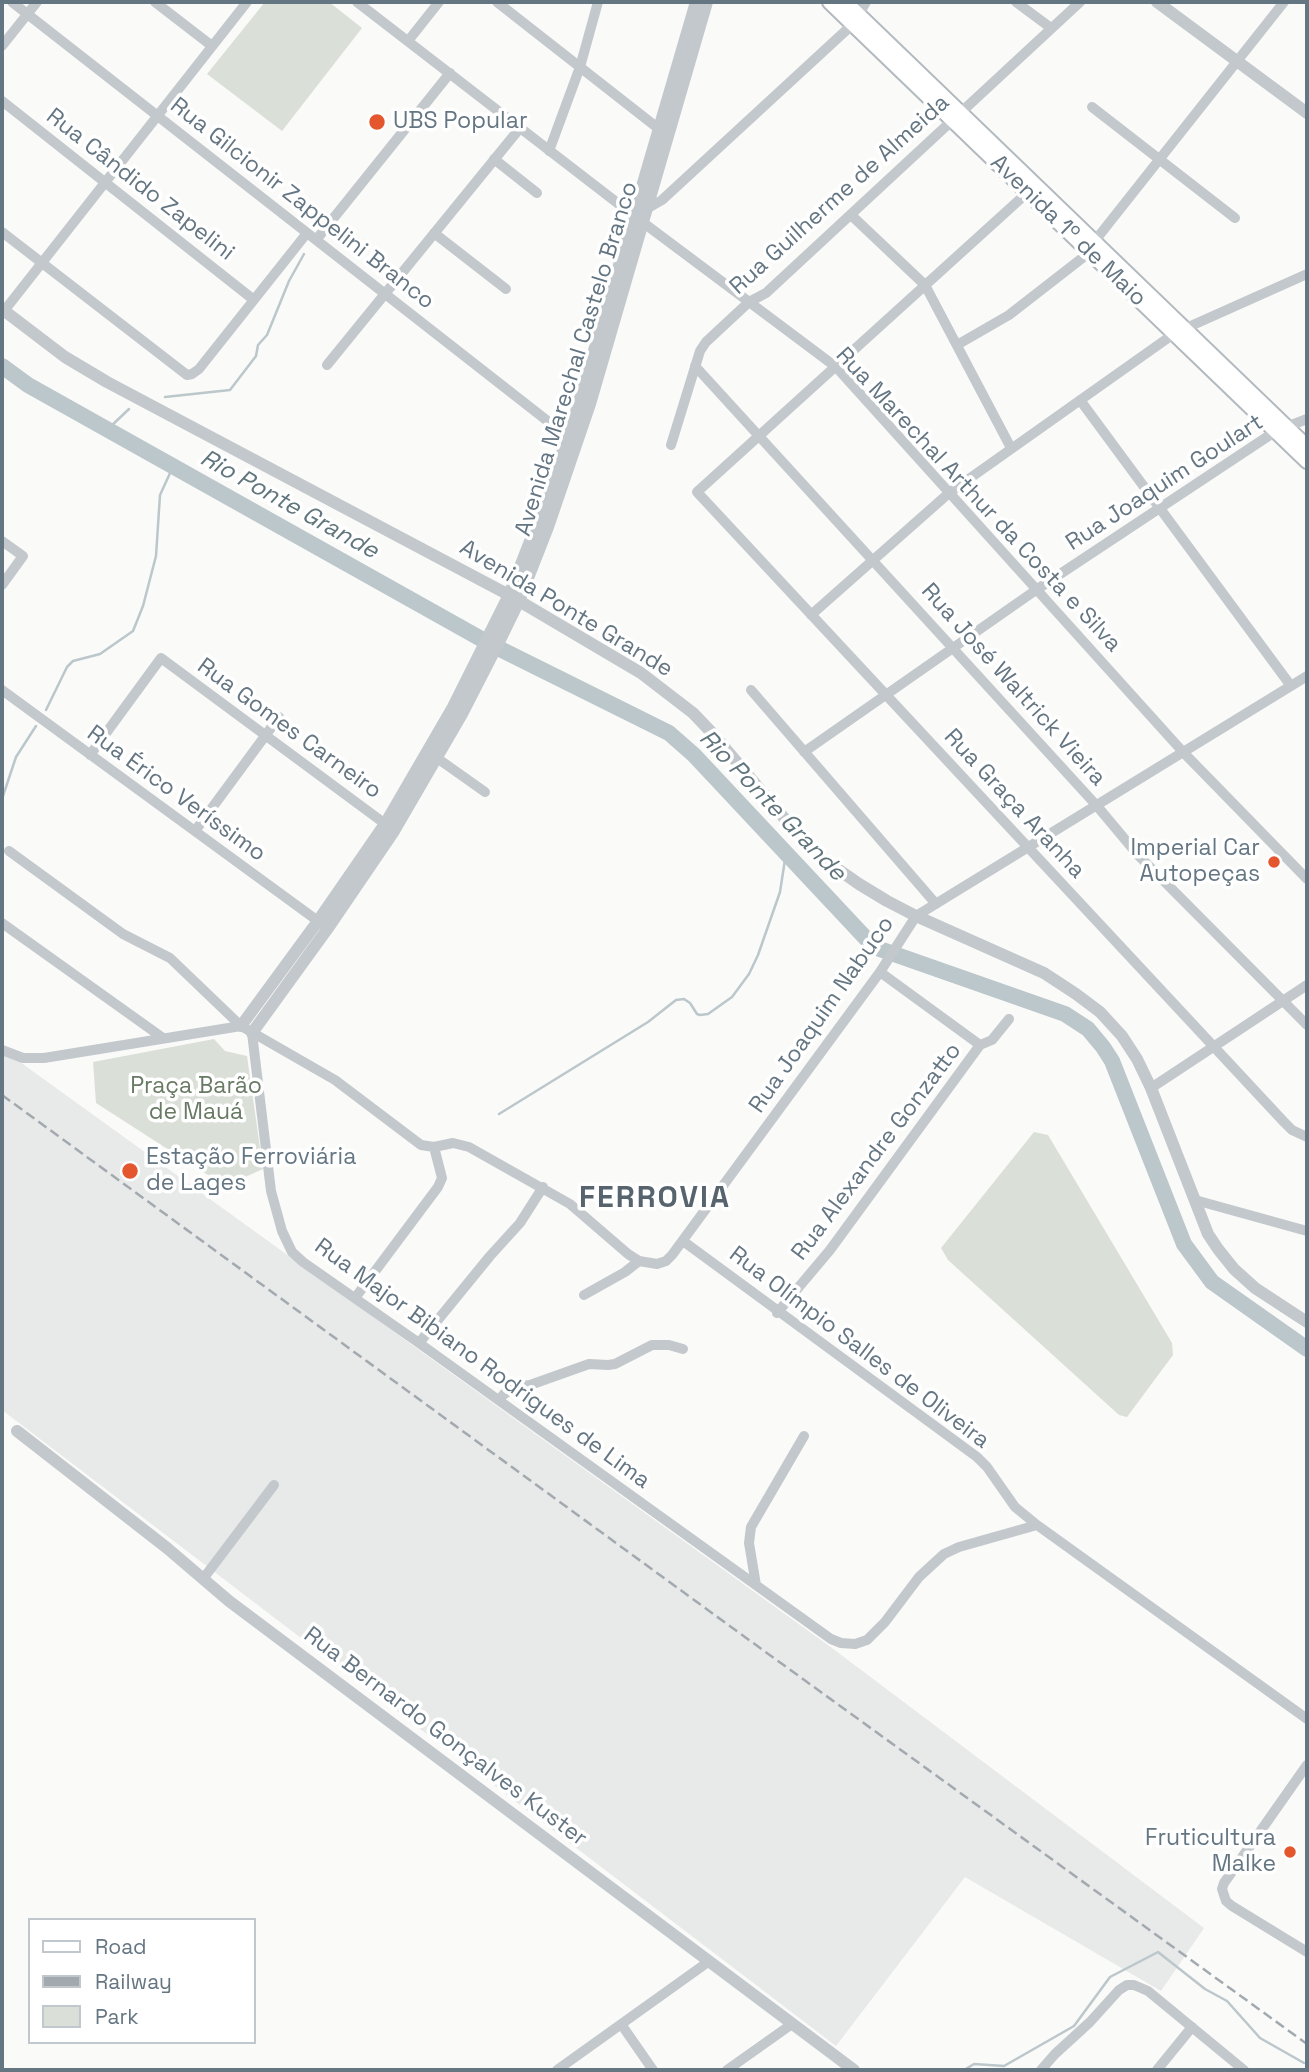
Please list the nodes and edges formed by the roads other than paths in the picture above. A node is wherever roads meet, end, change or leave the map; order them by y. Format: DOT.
graph roads {
  1 [pos="12,2"];
  2 [pos="37,2"];
  3 [pos="155,2"];
  4 [pos="247,2"];
  5 [pos="357,2"];
  6 [pos="439,2"];
  7 [pos="497,2"];
  8 [pos="598,2"];
  9 [pos="696,2"];
  10 [pos="707,2"];
  11 [pos="830,2"];
  12 [pos="845,2"];
  13 [pos="1016,2"];
  14 [pos="1080,2"];
  15 [pos="1157,2"];
  16 [pos="1284,2"];
  17 [pos="859,13"];
  18 [pos="28,14"];
  19 [pos="1051,28"];
  20 [pos="408,41"];
  21 [pos="2,46"];
  22 [pos="212,46"];
  23 [pos="1237,61"];
  24 [pos="580,67"];
  25 [pos="450,73"];
  26 [pos="2,101"];
  27 [pos="1091,107"];
  28 [pos="1307,113"];
  29 [pos="157,115"];
  30 [pos="957,116"];
  31 [pos="520,128"];
  32 [pos="659,129"];
  33 [pos="550,151"];
  34 [pos="495,159"];
  35 [pos="1159,159"];
  36 [pos="105,182"];
  37 [pos="537,192"];
  38 [pos="1028,192"];
  39 [pos="851,215"];
  40 [pos="641,216"];
  41 [pos="1235,218"];
  42 [pos="2,232"];
  43 [pos="307,233"];
  44 [pos="434,233"];
  45 [pos="316,240"];
  46 [pos="1092,247"];
  47 [pos="41,263"];
  48 [pos="1307,274"];
  49 [pos="925,285"];
  50 [pos="506,289"];
  51 [pos="385,294"];
  52 [pos="254,300"];
  53 [pos="749,302"];
  54 [pos="3,310"];
  55 [pos="1180,331"];
  56 [pos="957,345"];
  57 [pos="327,365"];
  58 [pos="695,366"];
  59 [pos="836,367"];
  60 [pos="1080,400"];
  61 [pos="1307,419"];
  62 [pos="1282,429"];
  63 [pos="759,436"];
  64 [pos="568,437"];
  65 [pos="671,445"];
  66 [pos="1307,447"];
  67 [pos="575,448"];
  68 [pos="1011,449"];
  69 [pos="1307,461"];
  70 [pos="949,493"];
  71 [pos="1160,508"];
  72 [pos="2,541"];
  73 [pos="873,561"];
  74 [pos="2,585"];
  75 [pos="1036,590"];
  76 [pos="514,598"];
  77 [pos="811,615"];
  78 [pos="953,648"];
  79 [pos="487,654"];
  80 [pos="1307,676"];
  81 [pos="1291,686"];
  82 [pos="2,690"];
  83 [pos="751,690"];
  84 [pos="886,695"];
  85 [pos="279,718"];
  86 [pos="266,736"];
  87 [pos="804,752"];
  88 [pos="1183,752"];
  89 [pos="90,755"];
  90 [pos="437,758"];
  91 [pos="485,792"];
  92 [pos="1097,806"];
  93 [pos="390,827"];
  94 [pos="195,831"];
  95 [pos="1028,848"];
  96 [pos="9,851"];
  97 [pos="1307,879"];
  98 [pos="936,904"];
  99 [pos="916,916"];
  100 [pos="2,923"];
  101 [pos="323,925"];
  102 [pos="880,972"];
  103 [pos="1307,985"];
  104 [pos="1284,1001"];
  105 [pos="1009,1019"];
  106 [pos="1307,1025"];
  107 [pos="246,1030"];
  108 [pos="163,1038"];
  109 [pos="980,1045"];
  110 [pos="1214,1047"];
  111 [pos="2,1050"];
  112 [pos="1151,1088"];
  113 [pos="1307,1137"];
  114 [pos="434,1147"];
  115 [pos="543,1187"];
  116 [pos="1195,1200"];
  117 [pos="1307,1231"];
  118 [pos="683,1241"];
  119 [pos="639,1261"];
  120 [pos="584,1296"];
  121 [pos="355,1298"];
  122 [pos="778,1313"];
  123 [pos="1307,1322"];
  124 [pos="419,1342"];
  125 [pos="682,1349"];
  126 [pos="499,1400"];
  127 [pos="17,1431"];
  128 [pos="804,1436"];
  129 [pos="274,1485"];
  130 [pos="1037,1525"];
  131 [pos="203,1579"];
  132 [pos="756,1585"];
  133 [pos="1307,1720"];
  134 [pos="1307,1765"];
  135 [pos="1307,1952"];
  136 [pos="708,1962"];
  137 [pos="621,2024"];
  138 [pos="792,2024"];
  139 [pos="1192,2027"];
  140 [pos="556,2070"];
  141 [pos="653,2070"];
  142 [pos="727,2070"];
  143 [pos="853,2070"];
  144 [pos="1041,2070"];
  145 [pos="1157,2070"];
  146 [pos="1244,2070"];
  1 -- 18 [label="street, Rua Gilcionir Zappelini Branco"];
  2 -- 18 [label="street"];
  3 -- 22 [label="street"];
  4 -- 22 [label="street"];
  5 -- 20 [label="street, Rua Marechal Arthur da Costa e Silva"];
  6 -- 20 [label="street"];
  7 -- 24 [label="street"];
  8 -- 24 [label="street"];
  9 -- 32 [label="street, Avenida Marechal Castelo Branco"];
  10 -- 40 [label="street, Avenida Marechal Castelo Branco"];
  11 -- 17 [label="main road, Avenida 1º de Maio"];
  12 -- 17 [label="main road, Avenida 1º de Maio"];
  13 -- 19 [label="street"];
  14 -- 19 [label="street, Rua Guilherme de Almeida"];
  15 -- 23 [label="street"];
  16 -- 23 [label="street"];
  17 -- 30 [label="main road, Avenida 1º de Maio"];
  17 -- 40 [label="street"];
  18 -- 21 [label="street"];
  18 -- 29 [label="street, Rua Gilcionir Zappelini Branco"];
  19 -- 30 [label="street, Rua Guilherme de Almeida"];
  20 -- 25 [label="street, Rua Marechal Arthur da Costa e Silva"];
  22 -- 29 [label="street"];
  23 -- 28 [label="street"];
  23 -- 35 [label="street"];
  24 -- 32 [label="street"];
  24 -- 33 [label="street"];
  25 -- 31 [label="street, Rua Marechal Arthur da Costa e Silva"];
  25 -- 45 [label="street"];
  26 -- 36 [label="street, Rua Cândido Zapelini"];
  27 -- 35 [label="street"];
  29 -- 36 [label="street"];
  29 -- 43 [label="street, Rua Gilcionir Zappelini Branco"];
  30 -- 38 [label="main road, Avenida 1º de Maio"];
  30 -- 39 [label="street, Rua Guilherme de Almeida"];
  30 -- 46 [label="main road, Avenida 1º de Maio"];
  31 -- 33 [label="street, Rua Marechal Arthur da Costa e Silva"];
  31 -- 34 [label="street"];
  32 -- 40 [label="street, Avenida Marechal Castelo Branco"];
  33 -- 40 [label="street, Rua Marechal Arthur da Costa e Silva"];
  34 -- 37 [label="street"];
  34 -- 44 [label="street"];
  35 -- 41 [label="street"];
  35 -- 46 [label="street"];
  36 -- 47 [label="street"];
  36 -- 52 [label="street, Rua Cândido Zapelini"];
  38 -- 46 [label="main road, Avenida 1º de Maio"];
  38 -- 49 [label="street"];
  39 -- 49 [label="street"];
  39 -- 53 [label="street, Rua Guilherme de Almeida"];
  40 -- 53 [label="street, Rua Marechal Arthur da Costa e Silva"];
  40 -- 64 [label="street, Avenida Marechal Castelo Branco"];
  40 -- 67 [label="street, Avenida Marechal Castelo Branco"];
  42 -- 47 [label="street"];
  43 -- 45 [label="street, Rua Gilcionir Zappelini Branco"];
  43 -- 52 [label="street"];
  44 -- 50 [label="street"];
  44 -- 51 [label="street"];
  45 -- 51 [label="street, Rua Gilcionir Zappelini Branco"];
  46 -- 55 [label="main road, Avenida 1º de Maio"];
  46 -- 56 [label="street"];
  47 -- 52 [label="street"];
  47 -- 54 [label="street"];
  48 -- 55 [label="street"];
  49 -- 56 [label="street"];
  49 -- 59 [label="street"];
  51 -- 57 [label="street"];
  51 -- 64 [label="street, Rua Gilcionir Zappelini Branco"];
  53 -- 58 [label="street, Rua Guilherme de Almeida"];
  53 -- 59 [label="street, Rua Marechal Arthur da Costa e Silva"];
  54 -- 76 [label="street, Avenida Ponte Grande"];
  55 -- 60 [label="street"];
  55 -- 62 [label="main road, Avenida 1º de Maio"];
  56 -- 68 [label="street"];
  58 -- 63 [label="street, Rua José Waltrick Vieira"];
  58 -- 65 [label="street, Rua Guilherme de Almeida"];
  59 -- 63 [label="street"];
  59 -- 70 [label="street, Rua Marechal Arthur da Costa e Silva"];
  60 -- 68 [label="street"];
  60 -- 71 [label="street"];
  61 -- 62 [label="street, Rua Joaquim Goulart"];
  62 -- 66 [label="main road, Avenida 1º de Maio"];
  62 -- 69 [label="main road, Avenida 1º de Maio"];
  62 -- 71 [label="street, Rua Joaquim Goulart"];
  63 -- 73 [label="street, Rua José Waltrick Vieira"];
  63 -- 77 [label="street, Rua Graça Aranha"];
  64 -- 67 [label="street"];
  64 -- 76 [label="street, Avenida Marechal Castelo Branco"];
  67 -- 76 [label="street, Avenida Marechal Castelo Branco"];
  68 -- 70 [label="street"];
  70 -- 73 [label="street"];
  70 -- 75 [label="street, Rua Marechal Arthur da Costa e Silva"];
  71 -- 75 [label="street, Rua Joaquim Goulart"];
  71 -- 81 [label="street"];
  72 -- 74 [label="street"];
  73 -- 77 [label="street"];
  73 -- 78 [label="street, Rua José Waltrick Vieira"];
  75 -- 78 [label="street, Rua Joaquim Goulart"];
  75 -- 88 [label="street, Rua Marechal Arthur da Costa e Silva"];
  76 -- 79 [label="street, Avenida Marechal Castelo Branco"];
  76 -- 99 [label="street, Avenida Ponte Grande"];
  77 -- 84 [label="street, Rua Graça Aranha"];
  78 -- 84 [label="street, Rua Joaquim Goulart"];
  78 -- 92 [label="street, Rua José Waltrick Vieira"];
  79 -- 90 [label="street, Avenida Marechal Castelo Branco"];
  79 -- 93 [label="street, Avenida Marechal Castelo Branco"];
  80 -- 81 [label="street, Rua Joaquim Nabuco"];
  81 -- 88 [label="street, Rua Joaquim Nabuco"];
  82 -- 89 [label="street, Rua Érico Veríssimo"];
  83 -- 87 [label="street"];
  84 -- 87 [label="street, Rua Joaquim Goulart"];
  84 -- 95 [label="street, Rua Graça Aranha"];
  85 -- 86 [label="street"];
  86 -- 89 [label="street, Rua Gomes Carneiro"];
  86 -- 93 [label="street, Rua Gomes Carneiro"];
  86 -- 94 [label="street"];
  87 -- 98 [label="street"];
  88 -- 92 [label="street, Rua Joaquim Nabuco"];
  88 -- 97 [label="street, Rua Marechal Arthur da Costa e Silva"];
  89 -- 94 [label="street, Rua Érico Veríssimo"];
  90 -- 91 [label="street"];
  90 -- 93 [label="street, Avenida Marechal Castelo Branco"];
  92 -- 95 [label="street, Rua Joaquim Nabuco"];
  92 -- 104 [label="street, Rua José Waltrick Vieira"];
  93 -- 101 [label="street, Avenida Marechal Castelo Branco"];
  94 -- 101 [label="street, Rua Érico Veríssimo"];
  95 -- 98 [label="street, Rua Joaquim Nabuco"];
  95 -- 110 [label="street, Rua Graça Aranha"];
  96 -- 107 [label="street"];
  98 -- 99 [label="street, Rua Joaquim Nabuco"];
  99 -- 102 [label="street, Rua Joaquim Nabuco"];
  99 -- 112 [label="street, Avenida Ponte Grande"];
  100 -- 108 [label="street"];
  101 -- 107 [label="street, Avenida Marechal Castelo Branco"];
  102 -- 109 [label="street, Rua Alexandre Gonzatto"];
  102 -- 118 [label="street, Rua Joaquim Nabuco"];
  103 -- 104 [label="street"];
  104 -- 106 [label="street, Rua José Waltrick Vieira"];
  104 -- 110 [label="street"];
  105 -- 109 [label="street"];
  107 -- 108 [label="street"];
  107 -- 114 [label="street"];
  107 -- 121 [label="street, Rua Major Bibiano Rodrigues de Lima"];
  108 -- 111 [label="street"];
  109 -- 122 [label="street, Rua Alexandre Gonzatto"];
  110 -- 112 [label="street"];
  110 -- 113 [label="street, Rua Graça Aranha"];
  112 -- 116 [label="street, Avenida Ponte Grande"];
  114 -- 115 [label="street"];
  114 -- 121 [label="street"];
  115 -- 119 [label="street"];
  115 -- 124 [label="street"];
  116 -- 117 [label="street"];
  116 -- 123 [label="street, Avenida Ponte Grande"];
  118 -- 119 [label="street, Rua Joaquim Nabuco"];
  118 -- 122 [label="street, Rua Olímpio Salles de Oliveira"];
  119 -- 120 [label="street, Rua Joaquim Nabuco"];
  121 -- 124 [label="street, Rua Major Bibiano Rodrigues de Lima"];
  122 -- 130 [label="street, Rua Olímpio Salles de Oliveira"];
  124 -- 126 [label="street, Rua Major Bibiano Rodrigues de Lima"];
  125 -- 126 [label="street"];
  126 -- 132 [label="street, Rua Major Bibiano Rodrigues de Lima"];
  127 -- 131 [label="street, Rua Bernardo Gonçalves Kuster"];
  128 -- 132 [label="street"];
  129 -- 131 [label="street"];
  130 -- 132 [label="street, Rua Major Bibiano Rodrigues de Lima"];
  130 -- 133 [label="street, Rua Olímpio Salles de Oliveira"];
  131 -- 136 [label="street, Rua Bernardo Gonçalves Kuster"];
  134 -- 135 [label="street"];
  136 -- 137 [label="street"];
  136 -- 138 [label="street, Rua Bernardo Gonçalves Kuster"];
  137 -- 140 [label="street"];
  137 -- 141 [label="street"];
  138 -- 142 [label="street"];
  138 -- 143 [label="street, Rua Bernardo Gonçalves Kuster"];
  139 -- 144 [label="street"];
  139 -- 145 [label="street"];
  139 -- 146 [label="street"];
}
